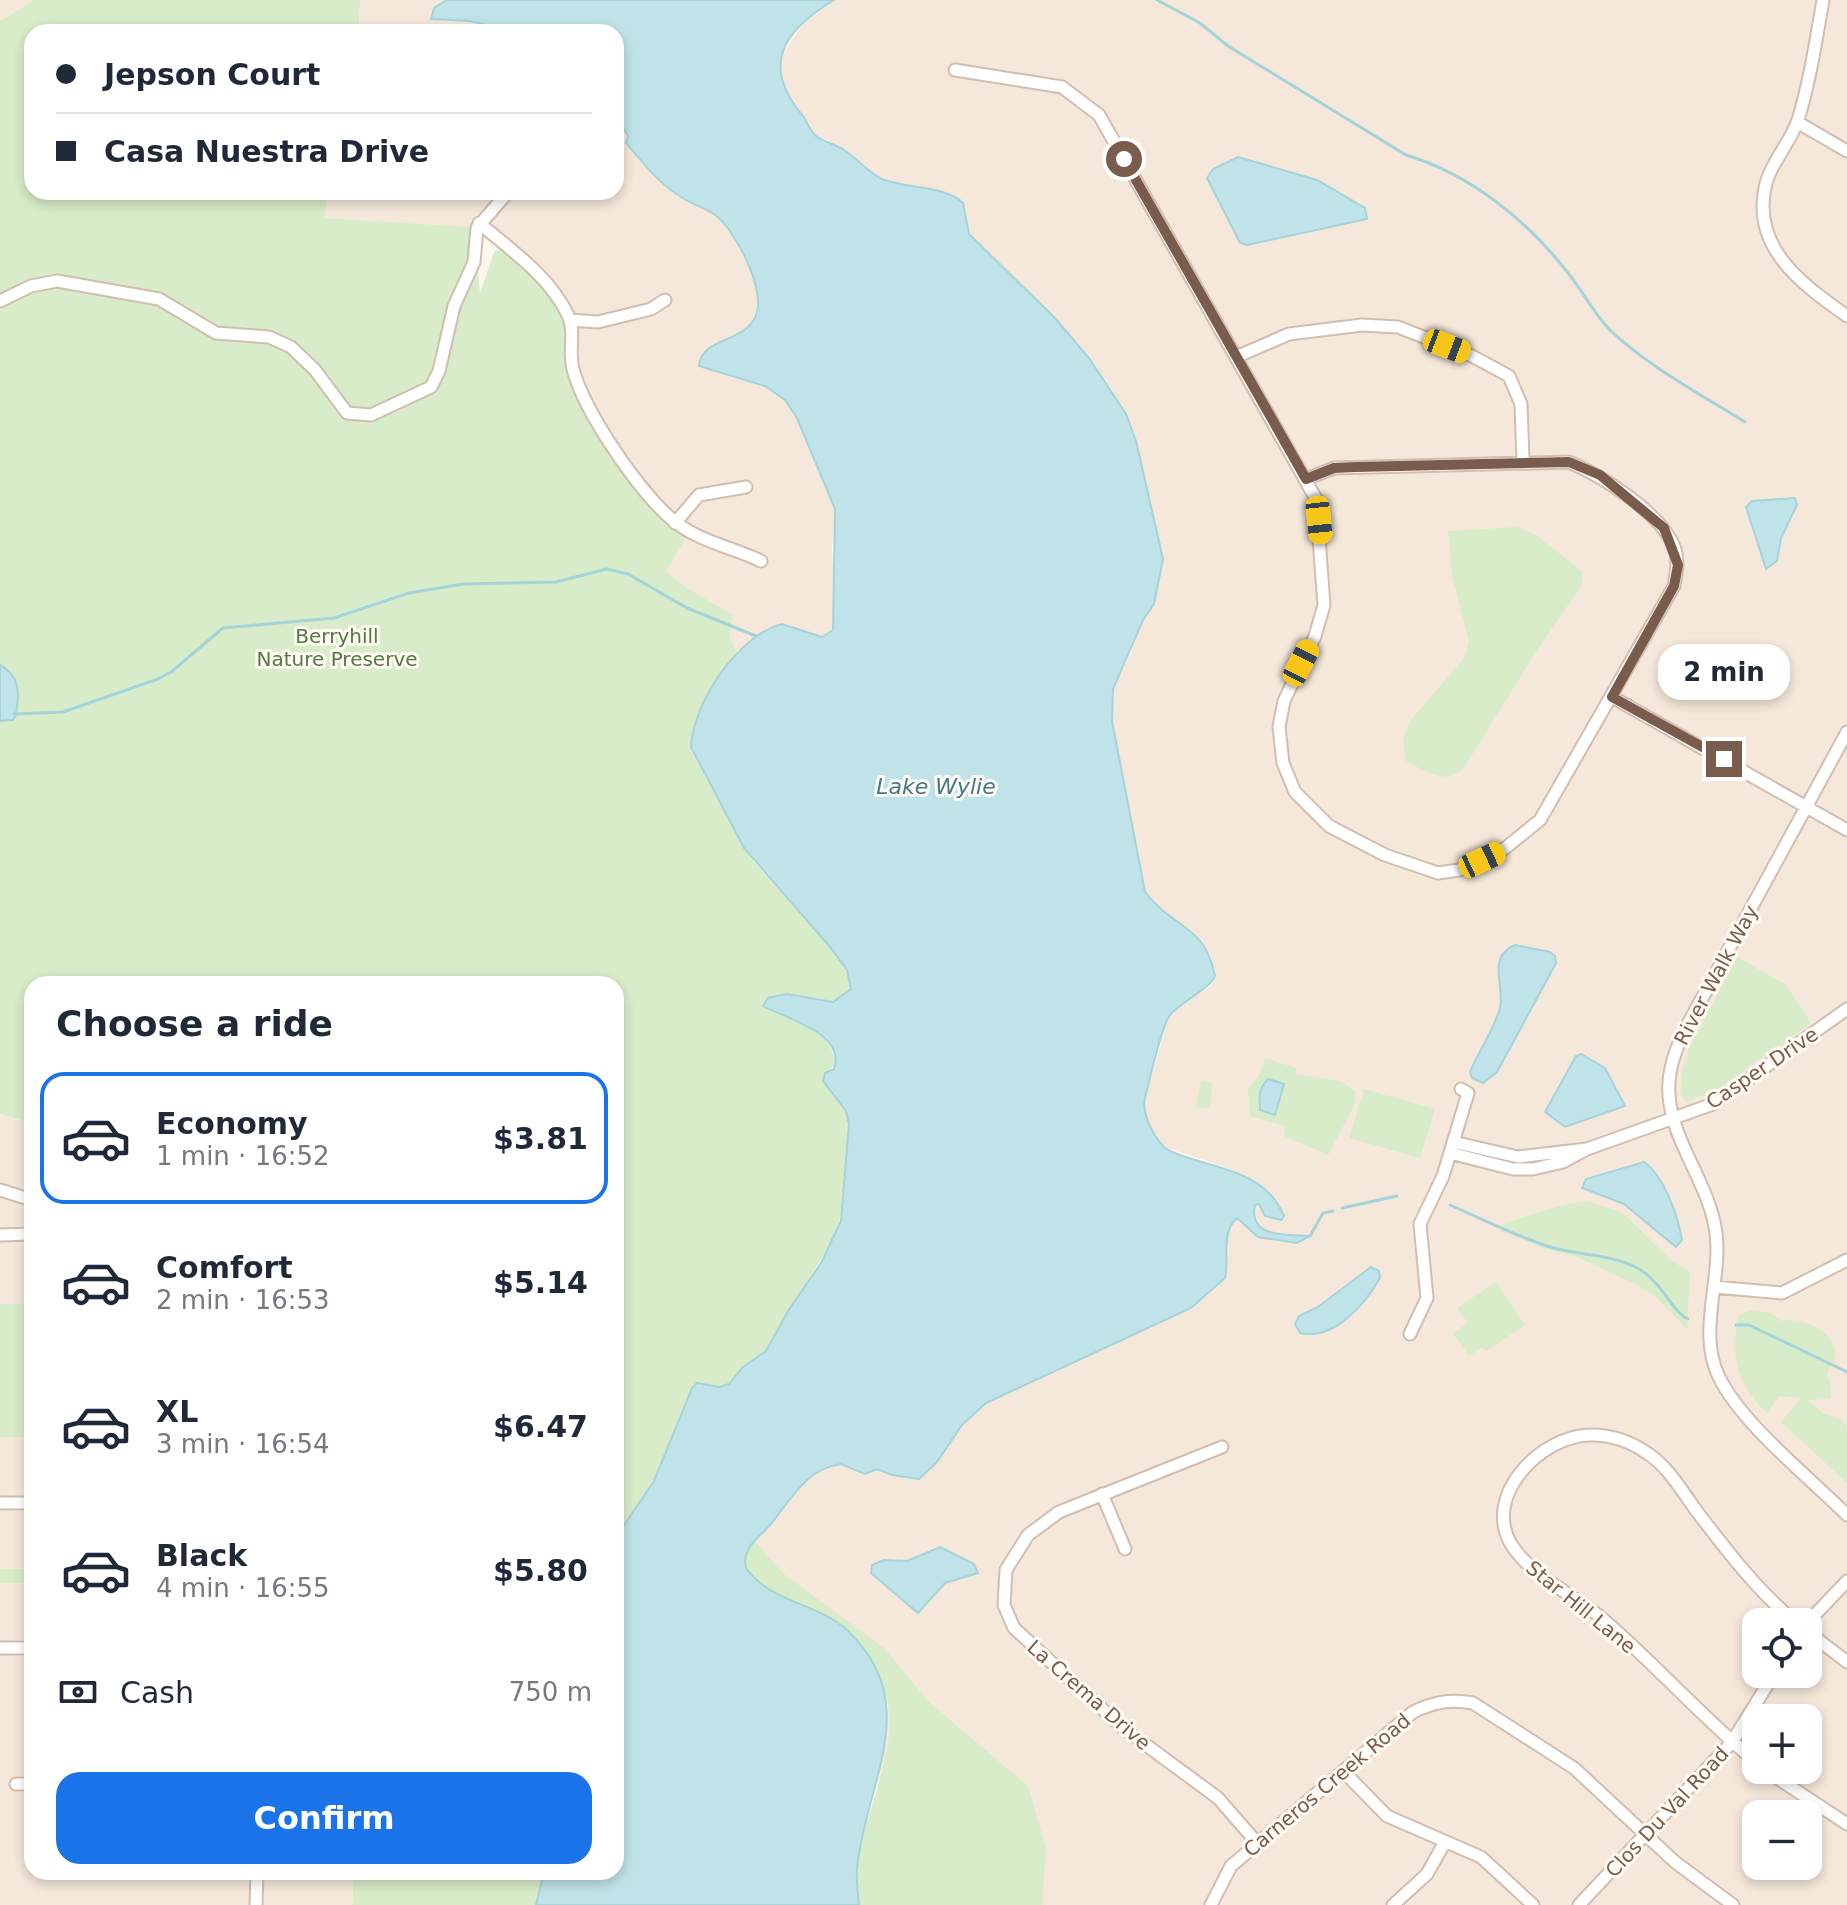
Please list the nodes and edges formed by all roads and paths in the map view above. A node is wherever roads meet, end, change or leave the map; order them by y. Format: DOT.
graph roads {
  1 [pos="1823,0"];
  2 [pos="955,70"];
  3 [pos="1797,122"];
  4 [pos="1847,151"];
  5 [pos="501,200"];
  6 [pos="479,223"];
  7 [pos="665,300"];
  8 [pos="0,301"];
  9 [pos="1847,316"];
  10 [pos="570,320"];
  11 [pos="1236,357"];
  12 [pos="1523,461"];
  13 [pos="1306,479"];
  14 [pos="746,487"];
  15 [pos="675,523"];
  16 [pos="761,561"];
  17 [pos="1612,697"];
  18 [pos="1847,732"];
  19 [pos="1807,805"];
  20 [pos="1847,830"];
  21 [pos="1847,1009"];
  22 [pos="1461,1089"];
  23 [pos="1673,1121"];
  24 [pos="1452,1148"];
  25 [pos="0,1190"];
  26 [pos="24,1198"];
  27 [pos="24,1234"];
  28 [pos="0,1235"];
  29 [pos="1847,1260"];
  30 [pos="1714,1287"];
  31 [pos="1410,1334"];
  32 [pos="1222,1447"];
  33 [pos="1102,1494"];
  34 [pos="0,1503"];
  35 [pos="24,1503"];
  36 [pos="1847,1515"];
  37 [pos="1125,1549"];
  38 [pos="1847,1581"];
  39 [pos="1781,1608"];
  40 [pos="1821,1608"];
  41 [pos="1822,1643"];
  42 [pos="0,1648"];
  43 [pos="24,1648"];
  44 [pos="1847,1662"];
  45 [pos="1765,1688"];
  46 [pos="1732,1742"];
  47 [pos="1742,1750"];
  48 [pos="1343,1771"];
  49 [pos="16,1784"];
  50 [pos="24,1784"];
  51 [pos="1786,1784"];
  52 [pos="1847,1824"];
  53 [pos="1646,1834"];
  54 [pos="1445,1842"];
  55 [pos="1258,1844"];
  56 [pos="257,1880"];
  57 [pos="256,1905"];
  58 [pos="1211,1905"];
  59 [pos="1393,1905"];
  60 [pos="1533,1905"];
  61 [pos="1579,1905"];
  62 [pos="1733,1905"];
  1 -- 3 [label="street"];
  2 -- 11 [label="street"];
  3 -- 4 [label="street"];
  3 -- 9 [label="street"];
  5 -- 6 [label="street"];
  6 -- 8 [label="street"];
  6 -- 10 [label="street"];
  7 -- 10 [label="street"];
  10 -- 15 [label="street"];
  11 -- 12 [label="street"];
  11 -- 13 [label="street"];
  12 -- 13 [label="street"];
  12 -- 17 [label="street"];
  13 -- 17 [label="street"];
  14 -- 15 [label="street"];
  15 -- 16 [label="street"];
  17 -- 19 [label="street"];
  18 -- 19 [label="street, River Walk Way"];
  19 -- 20 [label="street"];
  19 -- 23 [label="street, River Walk Way"];
  21 -- 23 [label="street, Casper Drive"];
  22 -- 24 [label="street"];
  23 -- 24 [label="street, Casper Drive"];
  23 -- 30 [label="street, River Walk Way"];
  24 -- 31 [label="street"];
  25 -- 26 [label="street"];
  27 -- 28 [label="street"];
  29 -- 30 [label="street"];
  30 -- 36 [label="street, River Walk Way"];
  32 -- 33 [label="street, La Crema Drive"];
  33 -- 37 [label="street"];
  33 -- 55 [label="street, La Crema Drive"];
  34 -- 35 [label="street"];
  38 -- 40 [label="street"];
  39 -- 46 [label="street, Star Hill Lane"];
  41 -- 44 [label="street"];
  42 -- 43 [label="street"];
  45 -- 46 [label="street, Clos Du Val Road"];
  46 -- 47 [label="street, Star Hill Lane"];
  46 -- 53 [label="street, Clos Du Val Road"];
  48 -- 53 [label="street, Carneros Creek Road"];
  48 -- 54 [label="street"];
  48 -- 55 [label="street, Carneros Creek Road"];
  49 -- 50 [label="street"];
  51 -- 52 [label="street"];
  53 -- 61 [label="street, Clos Du Val Road"];
  53 -- 62 [label="street, Carneros Creek Road"];
  54 -- 59 [label="street"];
  54 -- 60 [label="street"];
  55 -- 58 [label="street, Carneros Creek Road"];
  56 -- 57 [label="street"];
}
